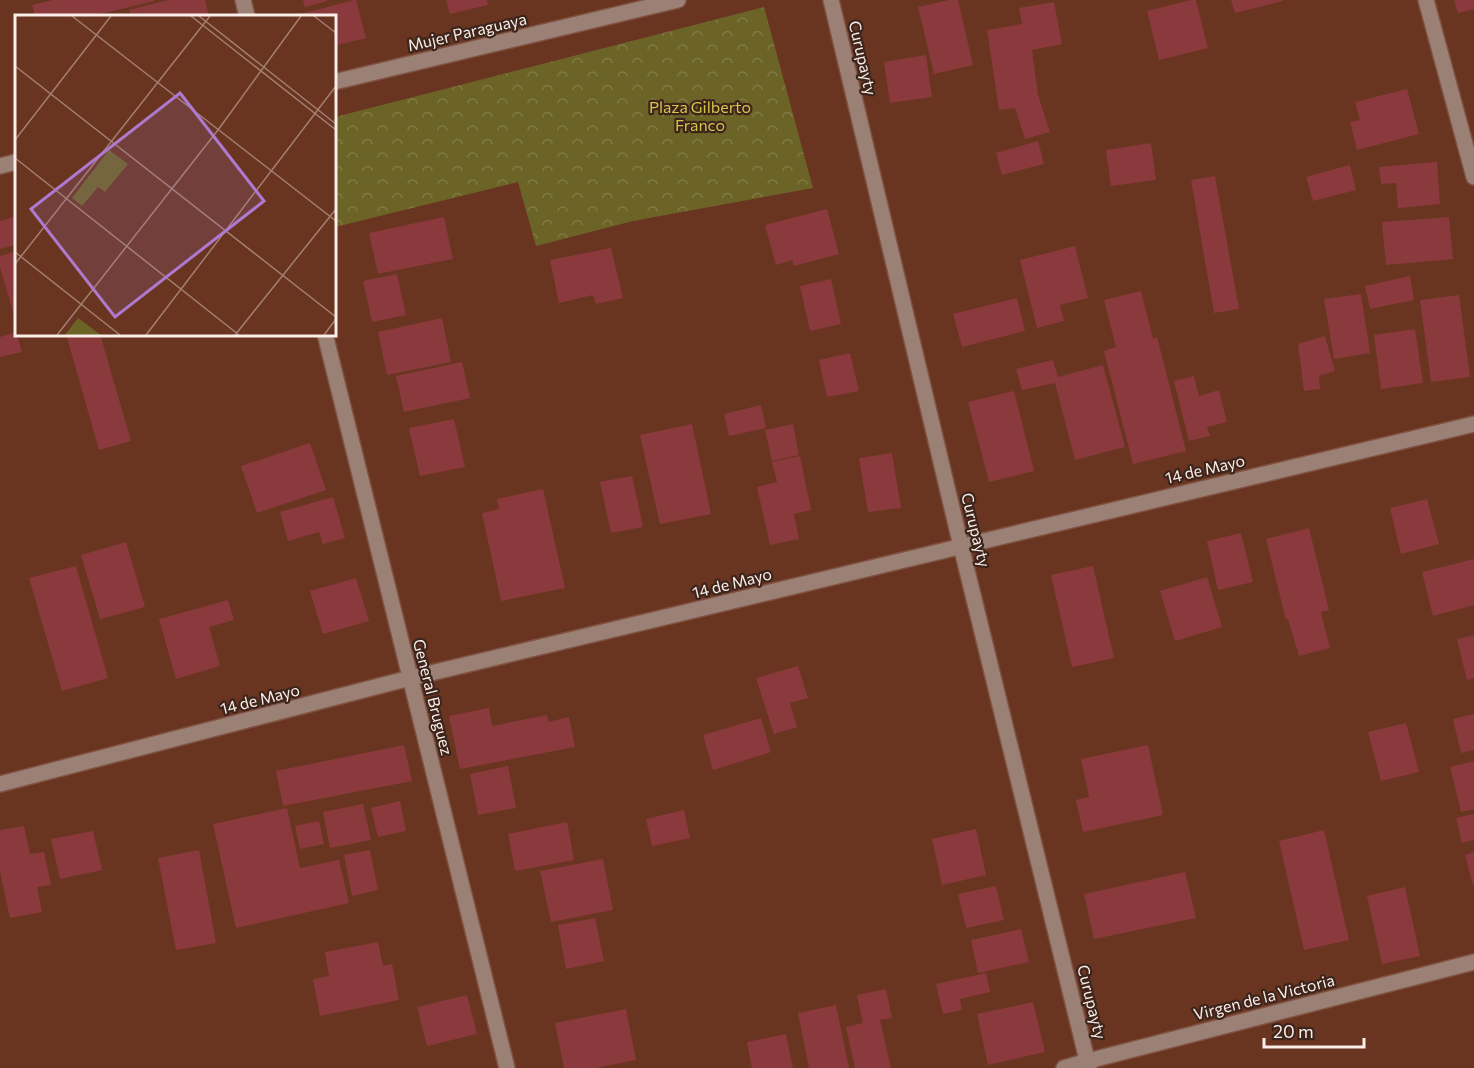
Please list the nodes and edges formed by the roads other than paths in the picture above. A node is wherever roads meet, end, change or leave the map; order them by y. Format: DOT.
graph roads {
  1 [pos="243,0"];
  2 [pos="678,0"];
  3 [pos="831,0"];
  4 [pos="1426,0"];
  5 [pos="247,15"];
  6 [pos="336,82"];
  7 [pos="15,162"];
  8 [pos="0,166"];
  9 [pos="1474,177"];
  10 [pos="325,336"];
  11 [pos="1474,424"];
  12 [pos="961,546"];
  13 [pos="410,678"];
  14 [pos="0,784"];
  15 [pos="1474,962"];
  16 [pos="1089,1064"];
  17 [pos="507,1068"];
  18 [pos="1064,1068"];
  1 -- 5 [label="street"];
  2 -- 6 [label="street, Mujer Paraguaya"];
  3 -- 12 [label="street, Curupayty"];
  4 -- 9 [label="street"];
  7 -- 8 [label="street"];
  10 -- 13 [label="street, General Bruguez"];
  11 -- 12 [label="street, 14 de Mayo"];
  12 -- 13 [label="street, 14 de Mayo"];
  12 -- 16 [label="street, Curupayty"];
  13 -- 14 [label="street, 14 de Mayo"];
  13 -- 17 [label="street, General Bruguez"];
  15 -- 16 [label="street, Virgen de la Victoria"];
  16 -- 18 [label="street, Virgen de la Victoria"];
}
